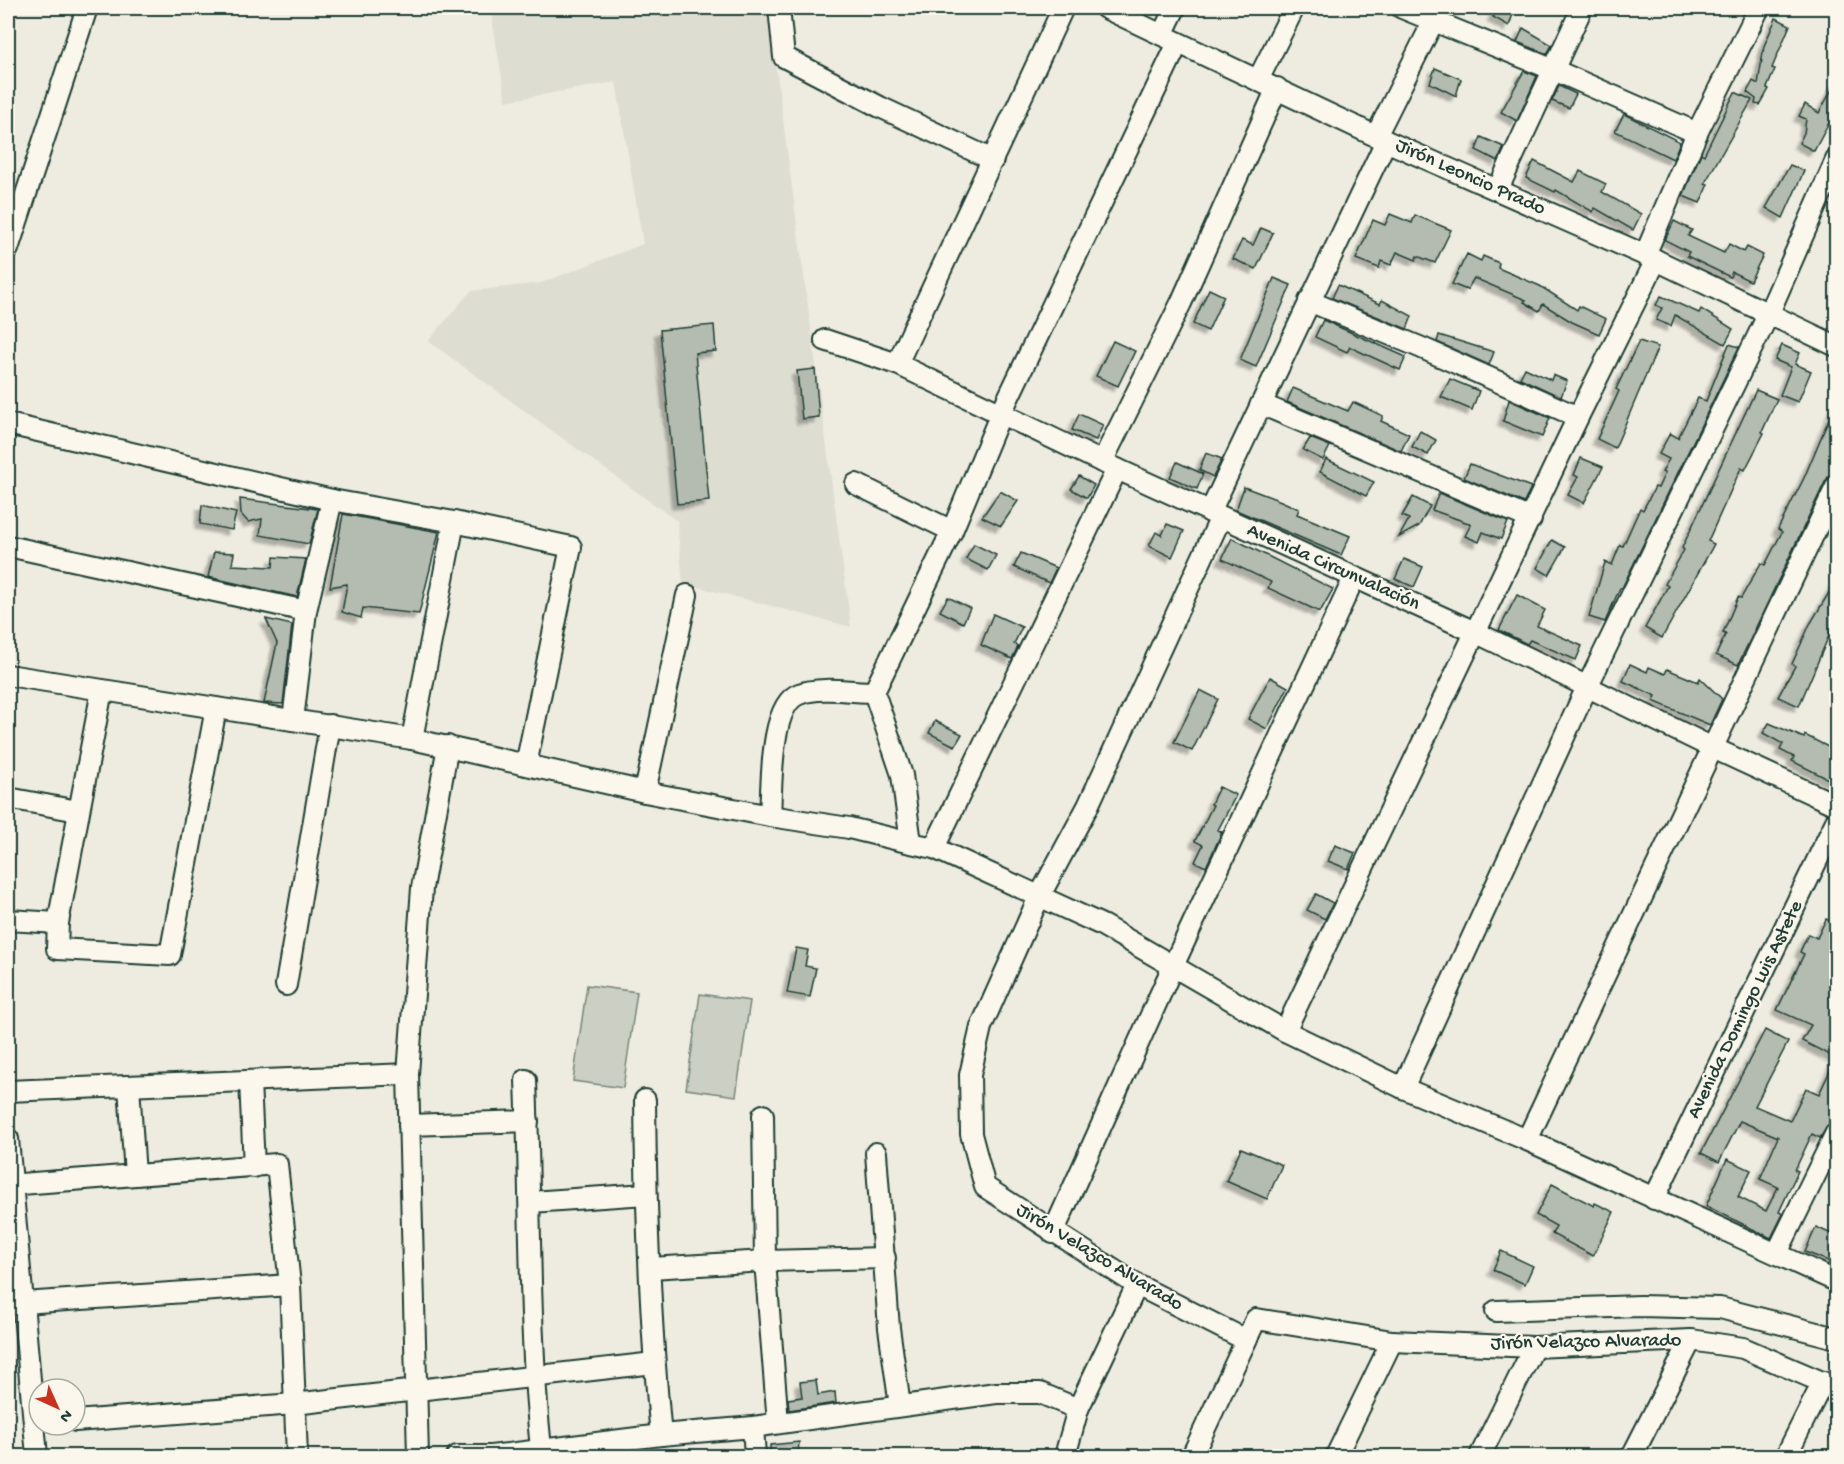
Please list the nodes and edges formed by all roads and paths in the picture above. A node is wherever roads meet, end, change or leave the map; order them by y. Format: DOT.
graph roads {
  1 [pos="87,8"];
  2 [pos="779,8"];
  3 [pos="1063,8"];
  4 [pos="1105,8"];
  5 [pos="1174,8"];
  6 [pos="1294,8"];
  7 [pos="1402,8"];
  8 [pos="1582,8"];
  9 [pos="1759,8"];
  10 [pos="1436,14"];
  11 [pos="1170,39"];
  12 [pos="1554,70"];
  13 [pos="1258,80"];
  14 [pos="1277,88"];
  15 [pos="1697,133"];
  16 [pos="1381,138"];
  17 [pos="1836,159"];
  18 [pos="993,160"];
  19 [pos="1498,189"];
  20 [pos="8,249"];
  21 [pos="1651,258"];
  22 [pos="1309,301"];
  23 [pos="1768,315"];
  24 [pos="825,340"];
  25 [pos="1836,346"];
  26 [pos="897,364"];
  27 [pos="1261,404"];
  28 [pos="1001,413"];
  29 [pos="1578,417"];
  30 [pos="8,424"];
  31 [pos="1109,466"];
  32 [pos="856,484"];
  33 [pos="1836,487"];
  34 [pos="332,500"];
  35 [pos="1216,514"];
  36 [pos="1531,519"];
  37 [pos="454,522"];
  38 [pos="952,531"];
  39 [pos="8,546"];
  40 [pos="1354,578"];
  41 [pos="687,595"];
  42 [pos="306,611"];
  43 [pos="1475,632"];
  44 [pos="8,675"];
  45 [pos="1587,687"];
  46 [pos="102,690"];
  47 [pos="874,692"];
  48 [pos="216,708"];
  49 [pos="293,720"];
  50 [pos="330,725"];
  51 [pos="412,739"];
  52 [pos="448,746"];
  53 [pos="1713,748"];
  54 [pos="526,765"];
  55 [pos="645,792"];
  56 [pos="8,798"];
  57 [pos="1836,805"];
  58 [pos="78,811"];
  59 [pos="770,816"];
  60 [pos="1836,820"];
  61 [pos="911,843"];
  62 [pos="934,848"];
  63 [pos="1039,897"];
  64 [pos="8,920"];
  65 [pos="58,923"];
  66 [pos="1173,966"];
  67 [pos="286,985"];
  68 [pos="1285,1031"];
  69 [pos="408,1074"];
  70 [pos="526,1080"];
  71 [pos="250,1081"];
  72 [pos="129,1086"];
  73 [pos="1403,1088"];
  74 [pos="8,1091"];
  75 [pos="645,1100"];
  76 [pos="763,1114"];
  77 [pos="528,1121"];
  78 [pos="409,1125"];
  79 [pos="1836,1133"];
  80 [pos="8,1139"];
  81 [pos="1527,1140"];
  82 [pos="876,1153"];
  83 [pos="254,1167"];
  84 [pos="135,1175"];
  85 [pos="9,1185"];
  86 [pos="646,1194"];
  87 [pos="1654,1199"];
  88 [pos="531,1202"];
  89 [pos="1053,1233"];
  90 [pos="1777,1253"];
  91 [pos="885,1258"];
  92 [pos="765,1262"];
  93 [pos="651,1268"];
  94 [pos="1836,1281"];
  95 [pos="290,1285"];
  96 [pos="1137,1285"];
  97 [pos="23,1303"];
  98 [pos="1496,1311"];
  99 [pos="1836,1338"];
  100 [pos="1246,1340"];
  101 [pos="1691,1340"];
  102 [pos="1392,1341"];
  103 [pos="1534,1347"];
  104 [pos="654,1363"];
  105 [pos="533,1375"];
  106 [pos="32,1377"];
  107 [pos="1829,1385"];
  108 [pos="415,1390"];
  109 [pos="294,1404"];
  110 [pos="900,1406"];
  111 [pos="1078,1409"];
  112 [pos="87,1420"];
  113 [pos="778,1423"];
  114 [pos="753,1427"];
  115 [pos="661,1435"];
  116 [pos="37,1437"];
  117 [pos="541,1449"];
  118 [pos="603,1450"];
  119 [pos="37,1456"];
  120 [pos="297,1456"];
  121 [pos="418,1456"];
  122 [pos="457,1456"];
  123 [pos="491,1456"];
  124 [pos="755,1456"];
  125 [pos="1065,1456"];
  126 [pos="1192,1456"];
  127 [pos="1336,1456"];
  128 [pos="1480,1456"];
  129 [pos="1632,1456"];
  130 [pos="1786,1456"];
  1 -- 20 [label="street"];
  2 -- 18 [label="street"];
  3 -- 18 [label="street"];
  4 -- 11 [label="street, Jirón Leoncio Prado"];
  5 -- 11 [label="street"];
  6 -- 13 [label="street"];
  7 -- 10 [label="street"];
  8 -- 12 [label="street"];
  9 -- 15 [label="street"];
  10 -- 12 [label="street"];
  10 -- 16 [label="street, Jirón Velazco Alvarado"];
  11 -- 13 [label="street, Jirón Leoncio Prado"];
  11 -- 28 [label="street"];
  12 -- 15 [label="street"];
  12 -- 19 [label="street"];
  13 -- 14 [label="street, Jirón Leoncio Prado"];
  14 -- 16 [label="street, Jirón Leoncio Prado"];
  14 -- 31 [label="street"];
  15 -- 21 [label="street"];
  16 -- 19 [label="street, Jirón Leoncio Prado"];
  16 -- 22 [label="street, Jirón Velazco Alvarado"];
  17 -- 23 [label="street"];
  18 -- 26 [label="street"];
  19 -- 21 [label="street, Jirón Leoncio Prado"];
  21 -- 23 [label="street, Jirón Leoncio Prado"];
  21 -- 29 [label="street"];
  22 -- 27 [label="street, Jirón Velazco Alvarado"];
  22 -- 29 [label="street"];
  23 -- 25 [label="street, Jirón Leoncio Prado"];
  23 -- 45 [label="street"];
  24 -- 26 [label="street, Avenida Circunvalación"];
  26 -- 28 [label="street, Avenida Circunvalación"];
  27 -- 35 [label="street, Jirón Velazco Alvarado"];
  27 -- 36 [label="street"];
  28 -- 31 [label="street, Avenida Circunvalación"];
  28 -- 38 [label="street"];
  29 -- 36 [label="street"];
  30 -- 34 [label="street"];
  31 -- 35 [label="street, Avenida Circunvalación"];
  31 -- 62 [label="street"];
  32 -- 38 [label="street"];
  33 -- 53 [label="street"];
  34 -- 37 [label="street"];
  34 -- 42 [label="street"];
  35 -- 40 [label="street, Avenida Circunvalación"];
  35 -- 63 [label="street, Jirón Velazco Alvarado"];
  36 -- 43 [label="street"];
  37 -- 51 [label="street"];
  37 -- 54 [label="street"];
  38 -- 47 [label="street"];
  39 -- 42 [label="street"];
  40 -- 43 [label="street, Avenida Circunvalación"];
  40 -- 66 [label="street"];
  41 -- 55 [label="street"];
  42 -- 49 [label="street"];
  43 -- 45 [label="street, Avenida Circunvalación"];
  43 -- 68 [label="street"];
  44 -- 46 [label="street"];
  45 -- 53 [label="street, Avenida Circunvalación"];
  45 -- 73 [label="street"];
  46 -- 48 [label="street"];
  46 -- 58 [label="street"];
  47 -- 59 [label="street"];
  47 -- 61 [label="street"];
  48 -- 49 [label="street"];
  48 -- 65 [label="street"];
  49 -- 50 [label="street"];
  50 -- 51 [label="street"];
  50 -- 67 [label="street"];
  51 -- 52 [label="street"];
  52 -- 54 [label="street"];
  52 -- 69 [label="street"];
  53 -- 57 [label="street, Avenida Circunvalación"];
  53 -- 81 [label="street"];
  54 -- 55 [label="street"];
  55 -- 59 [label="street"];
  56 -- 58 [label="street"];
  58 -- 65 [label="street"];
  59 -- 61 [label="street"];
  60 -- 87 [label="street, Avenida Domingo Luis Astete"];
  61 -- 62 [label="street"];
  62 -- 63 [label="street"];
  63 -- 66 [label="street"];
  63 -- 89 [label="street, Jirón Velazco Alvarado"];
  64 -- 65 [label="street"];
  66 -- 68 [label="street"];
  66 -- 89 [label="street"];
  68 -- 73 [label="street"];
  69 -- 71 [label="street"];
  69 -- 78 [label="street"];
  70 -- 77 [label="street"];
  71 -- 72 [label="street"];
  71 -- 83 [label="street"];
  72 -- 74 [label="street"];
  72 -- 84 [label="street"];
  73 -- 81 [label="street"];
  75 -- 86 [label="street"];
  76 -- 92 [label="street"];
  77 -- 78 [label="street"];
  77 -- 88 [label="street"];
  78 -- 108 [label="street"];
  79 -- 90 [label="street"];
  80 -- 85 [label="street"];
  81 -- 87 [label="street"];
  82 -- 91 [label="street"];
  83 -- 84 [label="street"];
  83 -- 95 [label="street"];
  84 -- 85 [label="street"];
  85 -- 97 [label="street"];
  86 -- 88 [label="street"];
  86 -- 93 [label="street"];
  87 -- 90 [label="street"];
  88 -- 105 [label="street"];
  89 -- 96 [label="street, Jirón Velazco Alvarado"];
  90 -- 94 [label="street"];
  91 -- 92 [label="street"];
  91 -- 110 [label="street"];
  92 -- 93 [label="street"];
  92 -- 113 [label="street"];
  93 -- 104 [label="street"];
  95 -- 97 [label="street"];
  95 -- 109 [label="street"];
  96 -- 100 [label="street, Jirón Velazco Alvarado"];
  96 -- 111 [label="street"];
  97 -- 106 [label="street"];
  98 -- 99 [label="street, Jirón Velazco Alvarado"];
  100 -- 102 [label="street, Jirón Velazco Alvarado"];
  100 -- 126 [label="street"];
  101 -- 103 [label="street, Jirón Velazco Alvarado"];
  101 -- 107 [label="street, Jirón Velazco Alvarado"];
  101 -- 129 [label="street"];
  102 -- 103 [label="street, Jirón Velazco Alvarado"];
  102 -- 127 [label="street"];
  103 -- 128 [label="street"];
  104 -- 105 [label="street"];
  104 -- 115 [label="street"];
  105 -- 108 [label="street"];
  105 -- 117 [label="street"];
  107 -- 130 [label="street"];
  108 -- 109 [label="street"];
  108 -- 121 [label="street"];
  109 -- 112 [label="street"];
  109 -- 120 [label="street"];
  110 -- 111 [label="street"];
  110 -- 113 [label="street"];
  111 -- 125 [label="street"];
  113 -- 114 [label="street"];
  114 -- 115 [label="street"];
  114 -- 124 [label="street"];
  115 -- 118 [label="street"];
  116 -- 119 [label="street"];
  117 -- 118 [label="street"];
  117 -- 123 [label="street"];
  122 -- 123 [label="street"];
}
